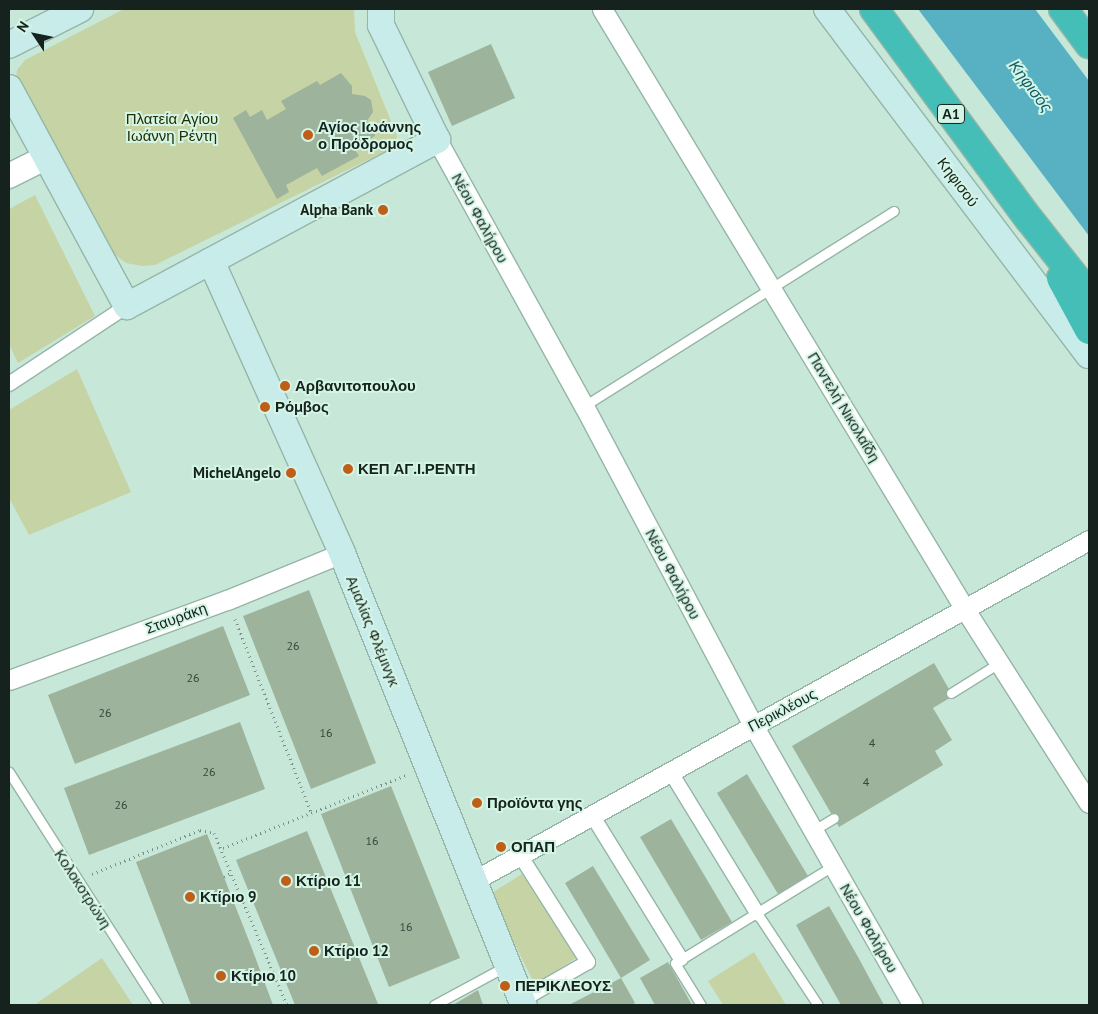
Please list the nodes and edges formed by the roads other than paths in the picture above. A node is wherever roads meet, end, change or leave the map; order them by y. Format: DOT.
graph roads {
  1 [pos="80,9"];
  2 [pos="381,9"];
  3 [pos="602,9"];
  4 [pos="827,9"];
  5 [pos="874,9"];
  6 [pos="1063,9"];
  7 [pos="1089,44"];
  8 [pos="9,45"];
  9 [pos="9,88"];
  10 [pos="438,140"];
  11 [pos="47,157"];
  12 [pos="9,176"];
  13 [pos="894,211"];
  14 [pos="1029,219"];
  15 [pos="211,261"];
  16 [pos="772,288"];
  17 [pos="1089,295"];
  18 [pos="127,306"];
  19 [pos="1089,330"];
  20 [pos="1089,355"];
  21 [pos="9,384"];
  22 [pos="584,406"];
  23 [pos="1089,540"];
  24 [pos="342,553"];
  25 [pos="966,612"];
  26 [pos="999,663"];
  27 [pos="9,680"];
  28 [pos="951,692"];
  29 [pos="753,725"];
  30 [pos="670,771"];
  31 [pos="9,772"];
  32 [pos="1089,803"];
  33 [pos="592,815"];
  34 [pos="834,818"];
  35 [pos="814,830"];
  36 [pos="520,855"];
  37 [pos="834,865"];
  38 [pos="474,880"];
  39 [pos="757,913"];
  40 [pos="681,959"];
  41 [pos="508,965"];
  42 [pos="523,1003"];
  43 [pos="158,1005"];
  44 [pos="434,1005"];
  45 [pos="701,1005"];
  46 [pos="818,1005"];
  47 [pos="914,1005"];
  1 -- 8 [label="main road"];
  2 -- 10 [label="main road"];
  3 -- 16 [label="street, Παντελή Νικολαΐδη"];
  4 -- 20 [label="main road, Κηφισού"];
  5 -- 14 [label="highway, Α1"];
  6 -- 7 [label="highway"];
  9 -- 11 [label="main road"];
  10 -- 15 [label="main road"];
  10 -- 22 [label="street, Νέου Φαλήρου"];
  11 -- 12 [label="street"];
  11 -- 18 [label="main road"];
  13 -- 16 [label="lane"];
  14 -- 17 [label="highway, Α1"];
  14 -- 19 [label="highway"];
  15 -- 18 [label="main road"];
  15 -- 24 [label="main road, Αμαλίας Φλέμινγκ"];
  16 -- 22 [label="lane"];
  16 -- 25 [label="street, Παντελή Νικολαΐδη"];
  18 -- 21 [label="street"];
  22 -- 29 [label="street, Νέου Φαλήρου"];
  23 -- 25 [label="street, Περικλέους"];
  24 -- 27 [label="street, Σταυράκη"];
  24 -- 38 [label="main road, Αμαλίας Φλέμινγκ"];
  25 -- 26 [label="street, Παντελή Νικολαΐδη"];
  25 -- 29 [label="street, Περικλέους"];
  26 -- 28 [label="lane"];
  26 -- 32 [label="street, Παντελή Νικολαΐδη"];
  29 -- 30 [label="street, Περικλέους"];
  29 -- 35 [label="street, Νέου Φαλήρου"];
  30 -- 33 [label="street, Περικλέους"];
  30 -- 39 [label="street"];
  31 -- 43 [label="lane, Κολοκοτρώνη"];
  33 -- 36 [label="street, Περικλέους"];
  33 -- 40 [label="street"];
  34 -- 35 [label="lane"];
  35 -- 37 [label="street, Νέου Φαλήρου"];
  36 -- 38 [label="street, Περικλέους"];
  36 -- 42 [label="street"];
  37 -- 39 [label="lane"];
  37 -- 47 [label="street, Νέου Φαλήρου"];
  38 -- 41 [label="main road, Αμαλίας Φλέμινγκ"];
  39 -- 40 [label="lane"];
  39 -- 46 [label="lane"];
  40 -- 45 [label="lane"];
  41 -- 42 [label="main road, Αμαλίας Φλέμινγκ"];
  41 -- 44 [label="lane"];
}
